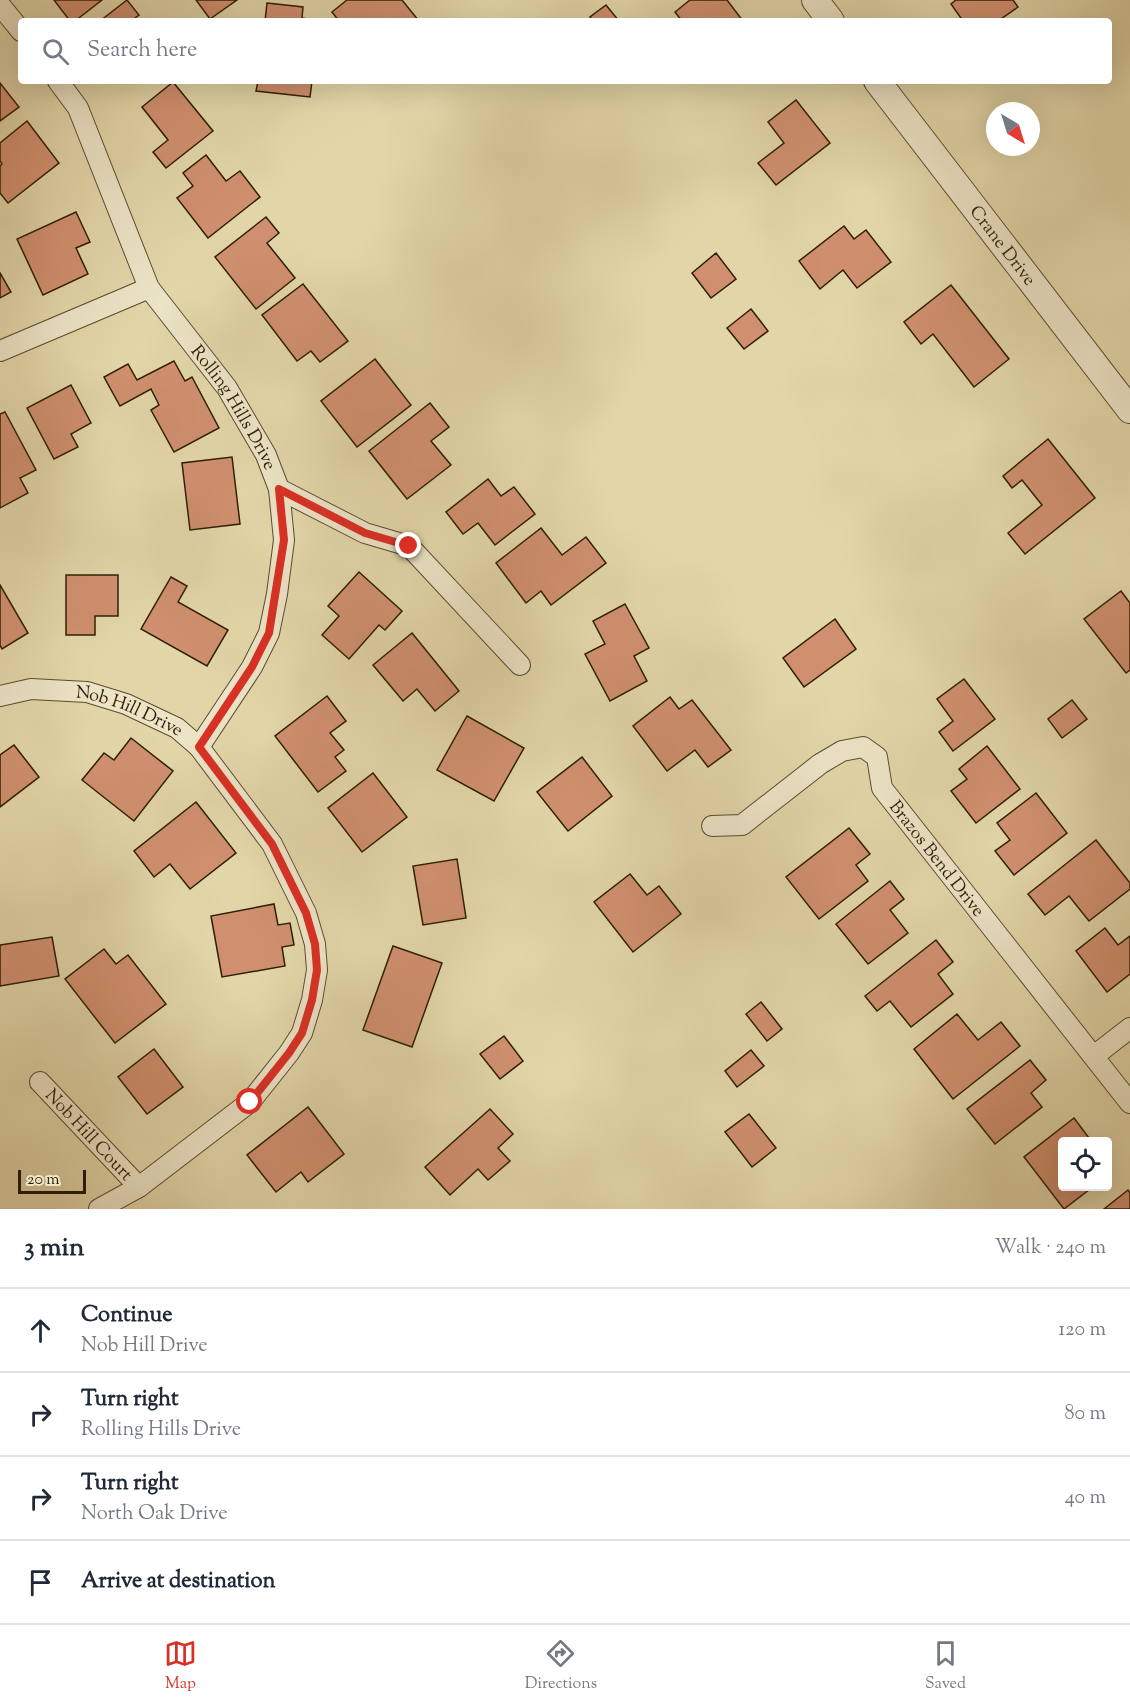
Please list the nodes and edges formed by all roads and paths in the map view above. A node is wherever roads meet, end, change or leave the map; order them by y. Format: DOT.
graph roads {
  1 [pos="815,0"];
  2 [pos="0,5"];
  3 [pos="829,18"];
  4 [pos="18,27"];
  5 [pos="60,84"];
  6 [pos="879,84"];
  7 [pos="148,288"];
  8 [pos="0,351"];
  9 [pos="1130,410"];
  10 [pos="279,489"];
  11 [pos="520,665"];
  12 [pos="0,696"];
  13 [pos="199,747"];
  14 [pos="712,826"];
  15 [pos="1130,1028"];
  16 [pos="1094,1056"];
  17 [pos="40,1082"];
  18 [pos="1130,1103"];
  19 [pos="139,1187"];
  20 [pos="99,1209"];
  1 -- 3 [label="street"];
  2 -- 4 [label="street"];
  5 -- 7 [label="street, Rolling Hills Drive"];
  6 -- 9 [label="street, Crane Drive"];
  7 -- 8 [label="street"];
  7 -- 10 [label="street, Rolling Hills Drive"];
  10 -- 11 [label="street"];
  10 -- 13 [label="street, Rolling Hills Drive"];
  12 -- 13 [label="street, Nob Hill Drive"];
  13 -- 19 [label="street, Nob Hill Drive"];
  14 -- 16 [label="street, Brazos Bend Drive"];
  15 -- 16 [label="street"];
  16 -- 18 [label="street, Brazos Bend Drive"];
  17 -- 19 [label="street, Nob Hill Court"];
  19 -- 20 [label="street, Nob Hill Drive"];
}
